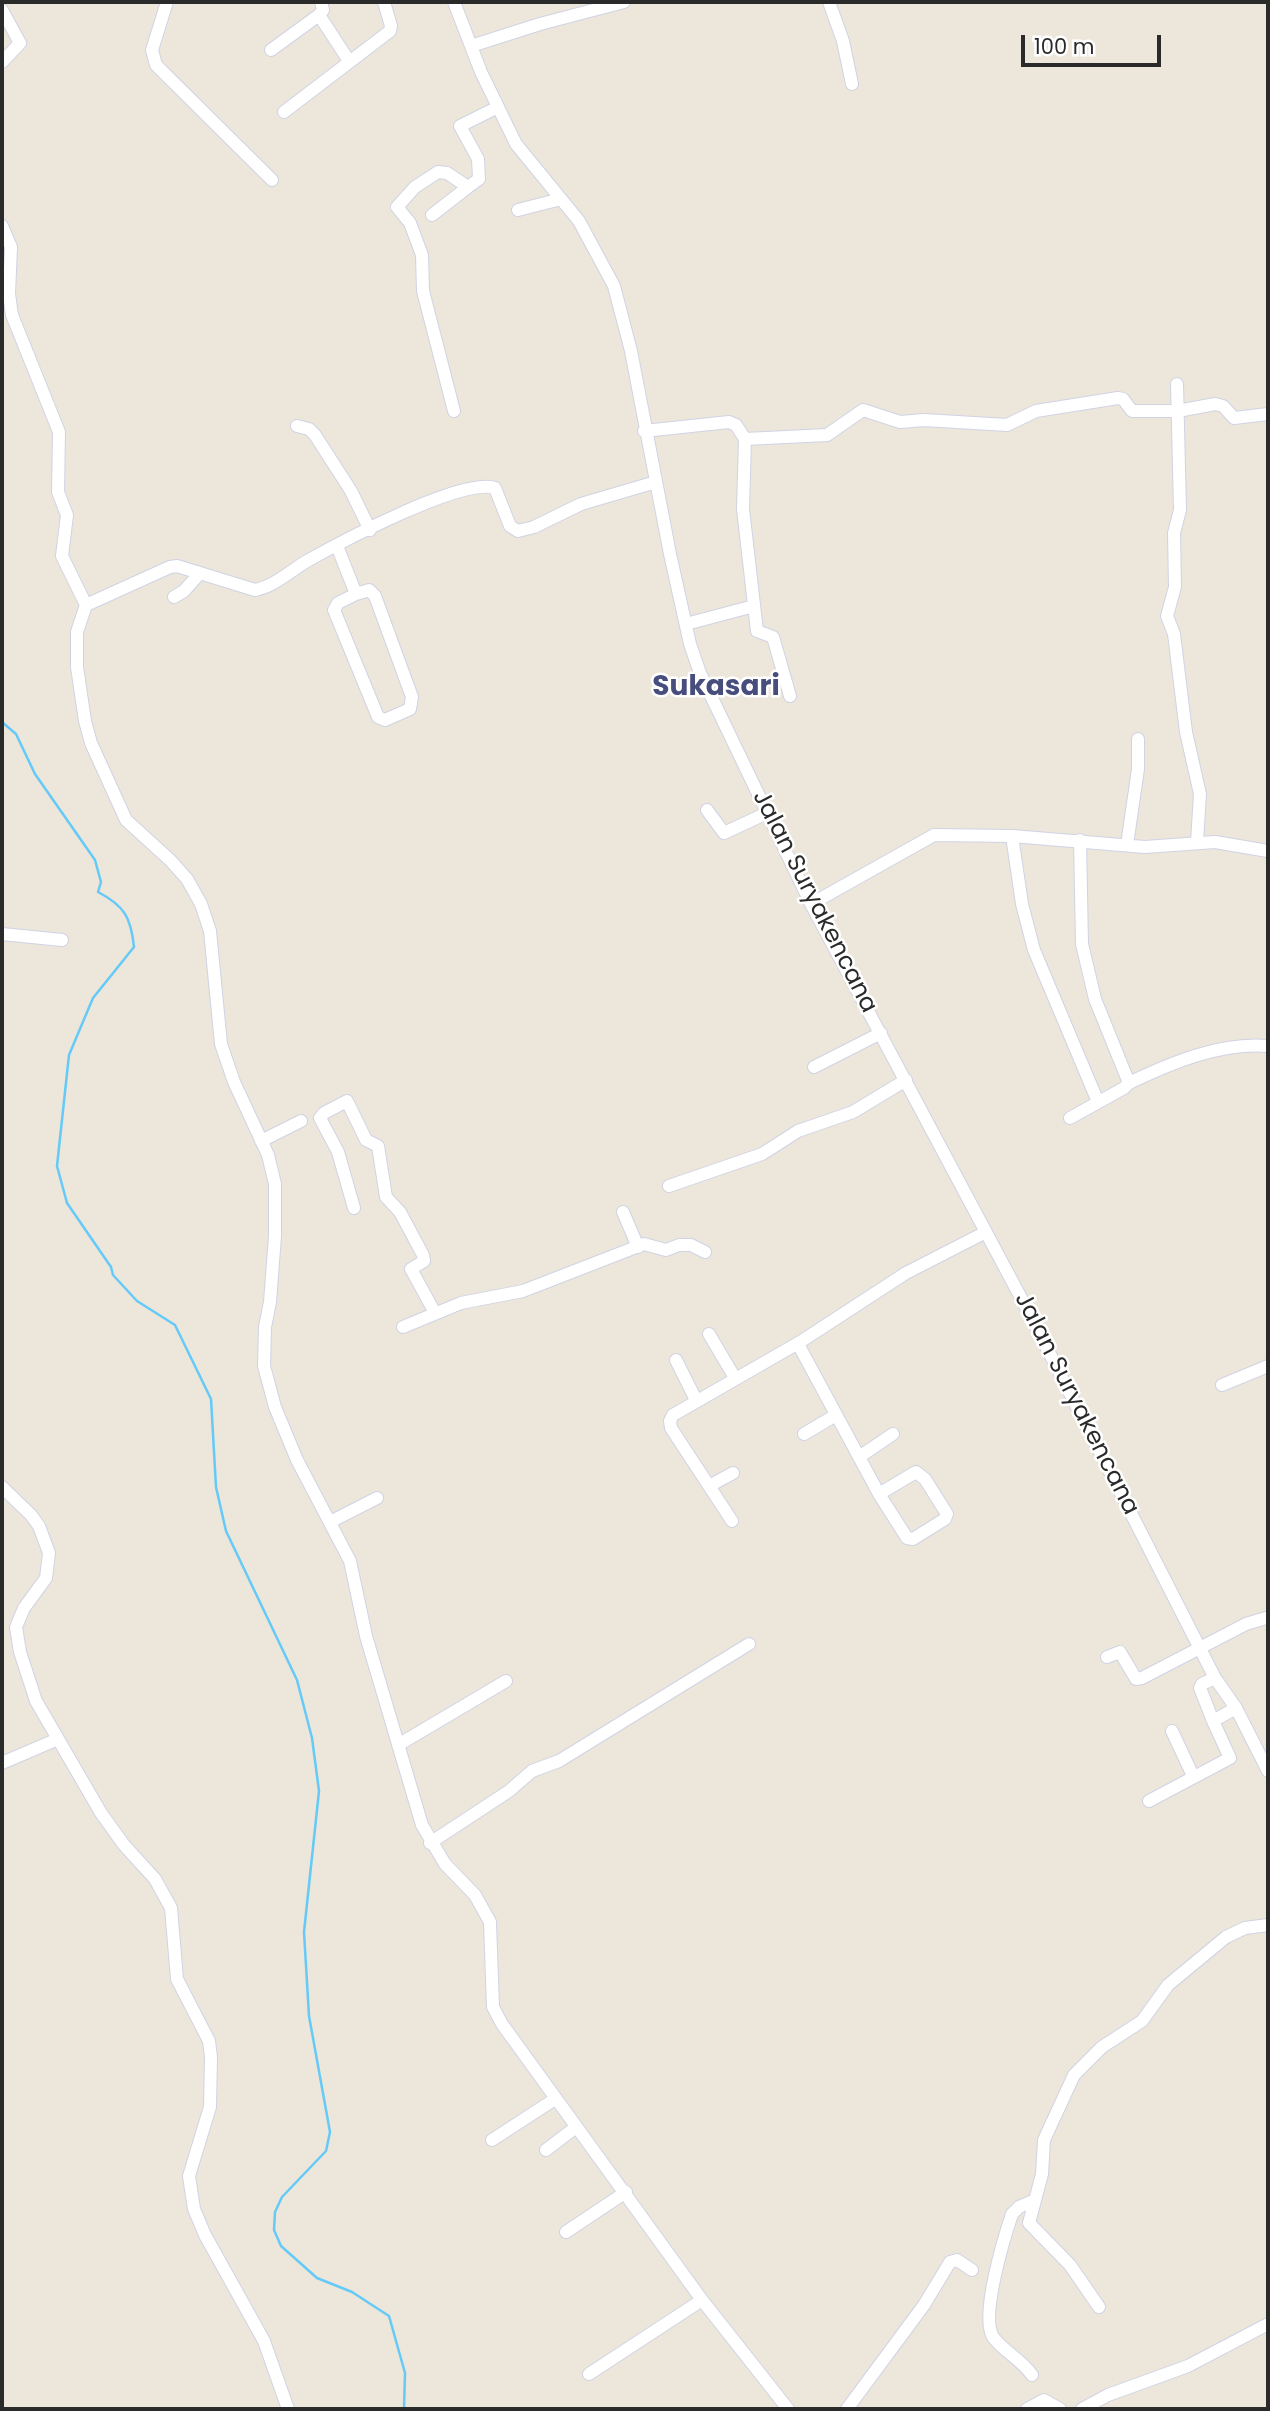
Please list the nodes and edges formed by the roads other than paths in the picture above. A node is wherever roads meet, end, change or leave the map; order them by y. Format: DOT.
graph roads {
  1 [pos="167,2"];
  2 [pos="384,2"];
  3 [pos="454,2"];
  4 [pos="624,2"];
  5 [pos="829,2"];
  6 [pos="320,8"];
  7 [pos="2,9"];
  8 [pos="471,46"];
  9 [pos="271,50"];
  10 [pos="349,61"];
  11 [pos="2,62"];
  12 [pos="852,84"];
  13 [pos="498,107"];
  14 [pos="284,112"];
  15 [pos="272,180"];
  16 [pos="468,187"];
  17 [pos="561,199"];
  18 [pos="518,210"];
  19 [pos="432,215"];
  20 [pos="2,226"];
  21 [pos="1177,384"];
  22 [pos="454,411"];
  23 [pos="1178,411"];
  24 [pos="1268,414"];
  25 [pos="297,426"];
  26 [pos="644,431"];
  27 [pos="745,439"];
  28 [pos="656,482"];
  29 [pos="370,530"];
  30 [pos="337,546"];
  31 [pos="199,574"];
  32 [pos="356,594"];
  33 [pos="174,597"];
  34 [pos="86,605"];
  35 [pos="754,606"];
  36 [pos="686,624"];
  37 [pos="790,696"];
  38 [pos="1138,739"];
  39 [pos="708,810"];
  40 [pos="767,813"];
  41 [pos="1012,836"];
  42 [pos="1080,840"];
  43 [pos="1197,842"];
  44 [pos="1127,845"];
  45 [pos="1268,851"];
  46 [pos="811,904"];
  47 [pos="2,934"];
  48 [pos="62,940"];
  49 [pos="881,1032"];
  50 [pos="1268,1046"];
  51 [pos="814,1067"];
  52 [pos="906,1080"];
  53 [pos="1129,1083"];
  54 [pos="1098,1102"];
  55 [pos="1070,1118"];
  56 [pos="301,1121"];
  57 [pos="261,1141"];
  58 [pos="669,1186"];
  59 [pos="354,1208"];
  60 [pos="624,1212"];
  61 [pos="986,1232"];
  62 [pos="638,1247"];
  63 [pos="705,1252"];
  64 [pos="436,1313"];
  65 [pos="403,1327"];
  66 [pos="709,1334"];
  67 [pos="798,1344"];
  68 [pos="676,1360"];
  69 [pos="1268,1366"];
  70 [pos="734,1378"];
  71 [pos="1222,1385"];
  72 [pos="696,1400"];
  73 [pos="836,1415"];
  74 [pos="804,1434"];
  75 [pos="893,1434"];
  76 [pos="859,1457"];
  77 [pos="733,1473"];
  78 [pos="709,1486"];
  79 [pos="2,1487"];
  80 [pos="879,1494"];
  81 [pos="377,1498"];
  82 [pos="732,1521"];
  83 [pos="330,1522"];
  84 [pos="1266,1618"];
  85 [pos="749,1644"];
  86 [pos="1200,1649"];
  87 [pos="1107,1657"];
  88 [pos="1215,1678"];
  89 [pos="506,1681"];
  90 [pos="1236,1708"];
  91 [pos="1213,1721"];
  92 [pos="1172,1731"];
  93 [pos="58,1739"];
  94 [pos="398,1745"];
  95 [pos="2,1763"];
  96 [pos="1267,1767"];
  97 [pos="1193,1776"];
  98 [pos="1149,1801"];
  99 [pos="430,1843"];
  100 [pos="1268,1925"];
  101 [pos="555,2099"];
  102 [pos="576,2127"];
  103 [pos="492,2140"];
  104 [pos="546,2150"];
  105 [pos="626,2192"];
  106 [pos="1035,2200"];
  107 [pos="566,2232"];
  108 [pos="972,2270"];
  109 [pos="702,2300"];
  110 [pos="1099,2307"];
  111 [pos="1268,2324"];
  112 [pos="589,2374"];
  113 [pos="1032,2375"];
  114 [pos="288,2409"];
  115 [pos="788,2409"];
  116 [pos="847,2409"];
  117 [pos="1027,2409"];
  118 [pos="1060,2409"];
  119 [pos="1082,2409"];
  1 -- 15 [label="street"];
  2 -- 10 [label="street"];
  3 -- 8 [label="street, Jalan Suryakencana"];
  4 -- 8 [label="street"];
  5 -- 12 [label="street"];
  6 -- 9 [label="street"];
  6 -- 10 [label="street"];
  7 -- 11 [label="street"];
  8 -- 13 [label="street, Jalan Suryakencana"];
  10 -- 14 [label="street"];
  13 -- 16 [label="street"];
  13 -- 17 [label="street, Jalan Suryakencana"];
  16 -- 19 [label="street"];
  16 -- 22 [label="street"];
  17 -- 18 [label="street"];
  17 -- 26 [label="street, Jalan Suryakencana"];
  20 -- 34 [label="street"];
  21 -- 23 [label="street"];
  23 -- 24 [label="street"];
  23 -- 27 [label="street"];
  23 -- 43 [label="street"];
  25 -- 29 [label="street"];
  26 -- 27 [label="street"];
  26 -- 28 [label="street, Jalan Suryakencana"];
  27 -- 35 [label="street"];
  28 -- 29 [label="street"];
  28 -- 36 [label="street, Jalan Suryakencana"];
  29 -- 30 [label="street"];
  30 -- 31 [label="street"];
  30 -- 32 [label="street"];
  31 -- 33 [label="street"];
  31 -- 34 [label="street"];
  32 -- 32 [label="street"];
  34 -- 57 [label="street"];
  35 -- 36 [label="street"];
  35 -- 37 [label="street"];
  36 -- 40 [label="street, Jalan Suryakencana"];
  38 -- 44 [label="street"];
  39 -- 40 [label="street"];
  40 -- 46 [label="street, Jalan Suryakencana"];
  41 -- 42 [label="street"];
  41 -- 46 [label="street"];
  41 -- 54 [label="street"];
  42 -- 44 [label="street"];
  42 -- 53 [label="street"];
  43 -- 44 [label="street"];
  43 -- 45 [label="street"];
  46 -- 49 [label="street, Jalan Suryakencana"];
  47 -- 48 [label="street"];
  49 -- 51 [label="street"];
  49 -- 52 [label="street, Jalan Suryakencana"];
  50 -- 53 [label="street"];
  52 -- 58 [label="street"];
  52 -- 61 [label="street, Jalan Suryakencana"];
  53 -- 54 [label="street"];
  54 -- 55 [label="street"];
  56 -- 57 [label="street"];
  57 -- 83 [label="street"];
  59 -- 64 [label="street"];
  60 -- 62 [label="street"];
  61 -- 67 [label="street"];
  61 -- 86 [label="street, Jalan Suryakencana"];
  62 -- 63 [label="street"];
  62 -- 64 [label="street"];
  64 -- 65 [label="street"];
  66 -- 70 [label="street"];
  67 -- 70 [label="street"];
  67 -- 73 [label="street"];
  68 -- 72 [label="street"];
  69 -- 71 [label="street"];
  70 -- 72 [label="street"];
  72 -- 78 [label="street"];
  73 -- 74 [label="street"];
  73 -- 76 [label="street"];
  75 -- 76 [label="street"];
  76 -- 80 [label="street"];
  77 -- 78 [label="street"];
  78 -- 82 [label="street"];
  79 -- 93 [label="street"];
  80 -- 80 [label="street"];
  81 -- 83 [label="street"];
  83 -- 94 [label="street"];
  84 -- 86 [label="street"];
  85 -- 99 [label="street"];
  86 -- 87 [label="street"];
  86 -- 88 [label="street, Jalan Suryakencana"];
  88 -- 90 [label="street, Jalan Suryakencana"];
  88 -- 91 [label="street"];
  89 -- 94 [label="street"];
  90 -- 91 [label="street"];
  90 -- 96 [label="street, Jalan Suryakencana"];
  91 -- 97 [label="street"];
  92 -- 97 [label="street"];
  93 -- 95 [label="street"];
  93 -- 114 [label="street"];
  94 -- 99 [label="street"];
  97 -- 98 [label="street"];
  99 -- 101 [label="street"];
  100 -- 106 [label="street"];
  101 -- 102 [label="street"];
  101 -- 103 [label="street"];
  102 -- 104 [label="street"];
  102 -- 105 [label="street"];
  105 -- 107 [label="street"];
  105 -- 109 [label="street"];
  106 -- 110 [label="street"];
  106 -- 113 [label="street"];
  108 -- 116 [label="street"];
  109 -- 112 [label="street"];
  109 -- 115 [label="street"];
  111 -- 119 [label="street"];
  117 -- 118 [label="street"];
}
